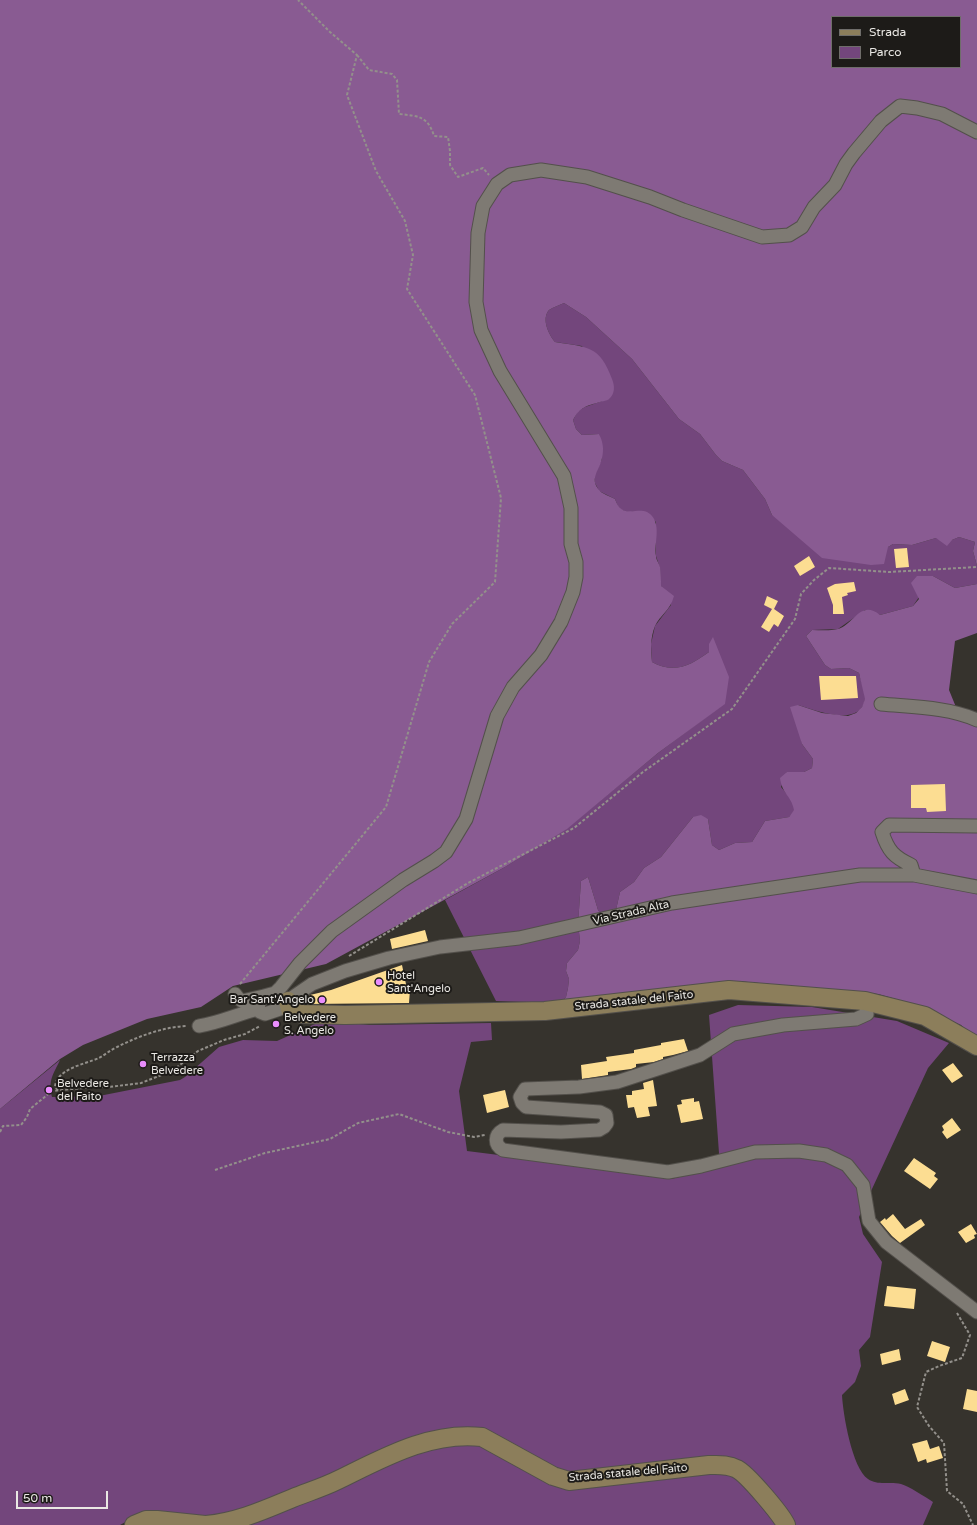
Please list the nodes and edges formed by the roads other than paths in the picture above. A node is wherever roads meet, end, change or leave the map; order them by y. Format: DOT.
graph roads {
  1 [pos="977,132"];
  2 [pos="881,704"];
  3 [pos="977,720"];
  4 [pos="977,826"];
  5 [pos="914,875"];
  6 [pos="977,887"];
  7 [pos="236,994"];
  8 [pos="264,996"];
  9 [pos="290,999"];
  10 [pos="865,1000"];
  11 [pos="263,1011"];
  12 [pos="199,1026"];
  13 [pos="977,1046"];
  14 [pos="977,1312"];
  15 [pos="134,1525"];
  16 [pos="206,1525"];
  17 [pos="786,1525"];
  1 -- 8 [label="street"];
  2 -- 3 [label="street"];
  4 -- 5 [label="street"];
  5 -- 6 [label="street, Via Strada Alta"];
  5 -- 9 [label="street, Via Strada Alta"];
  7 -- 8 [label="street"];
  8 -- 11 [label="street"];
  9 -- 10 [label="street, Strada statale del Faito"];
  9 -- 11 [label="street, Via Strada Alta"];
  10 -- 13 [label="street, Strada statale del Faito"];
  10 -- 14 [label="street"];
  11 -- 12 [label="street, Via Strada Alta"];
  15 -- 16 [label="street, Strada statale del Faito"];
  16 -- 17 [label="street, Strada statale del Faito"];
}
